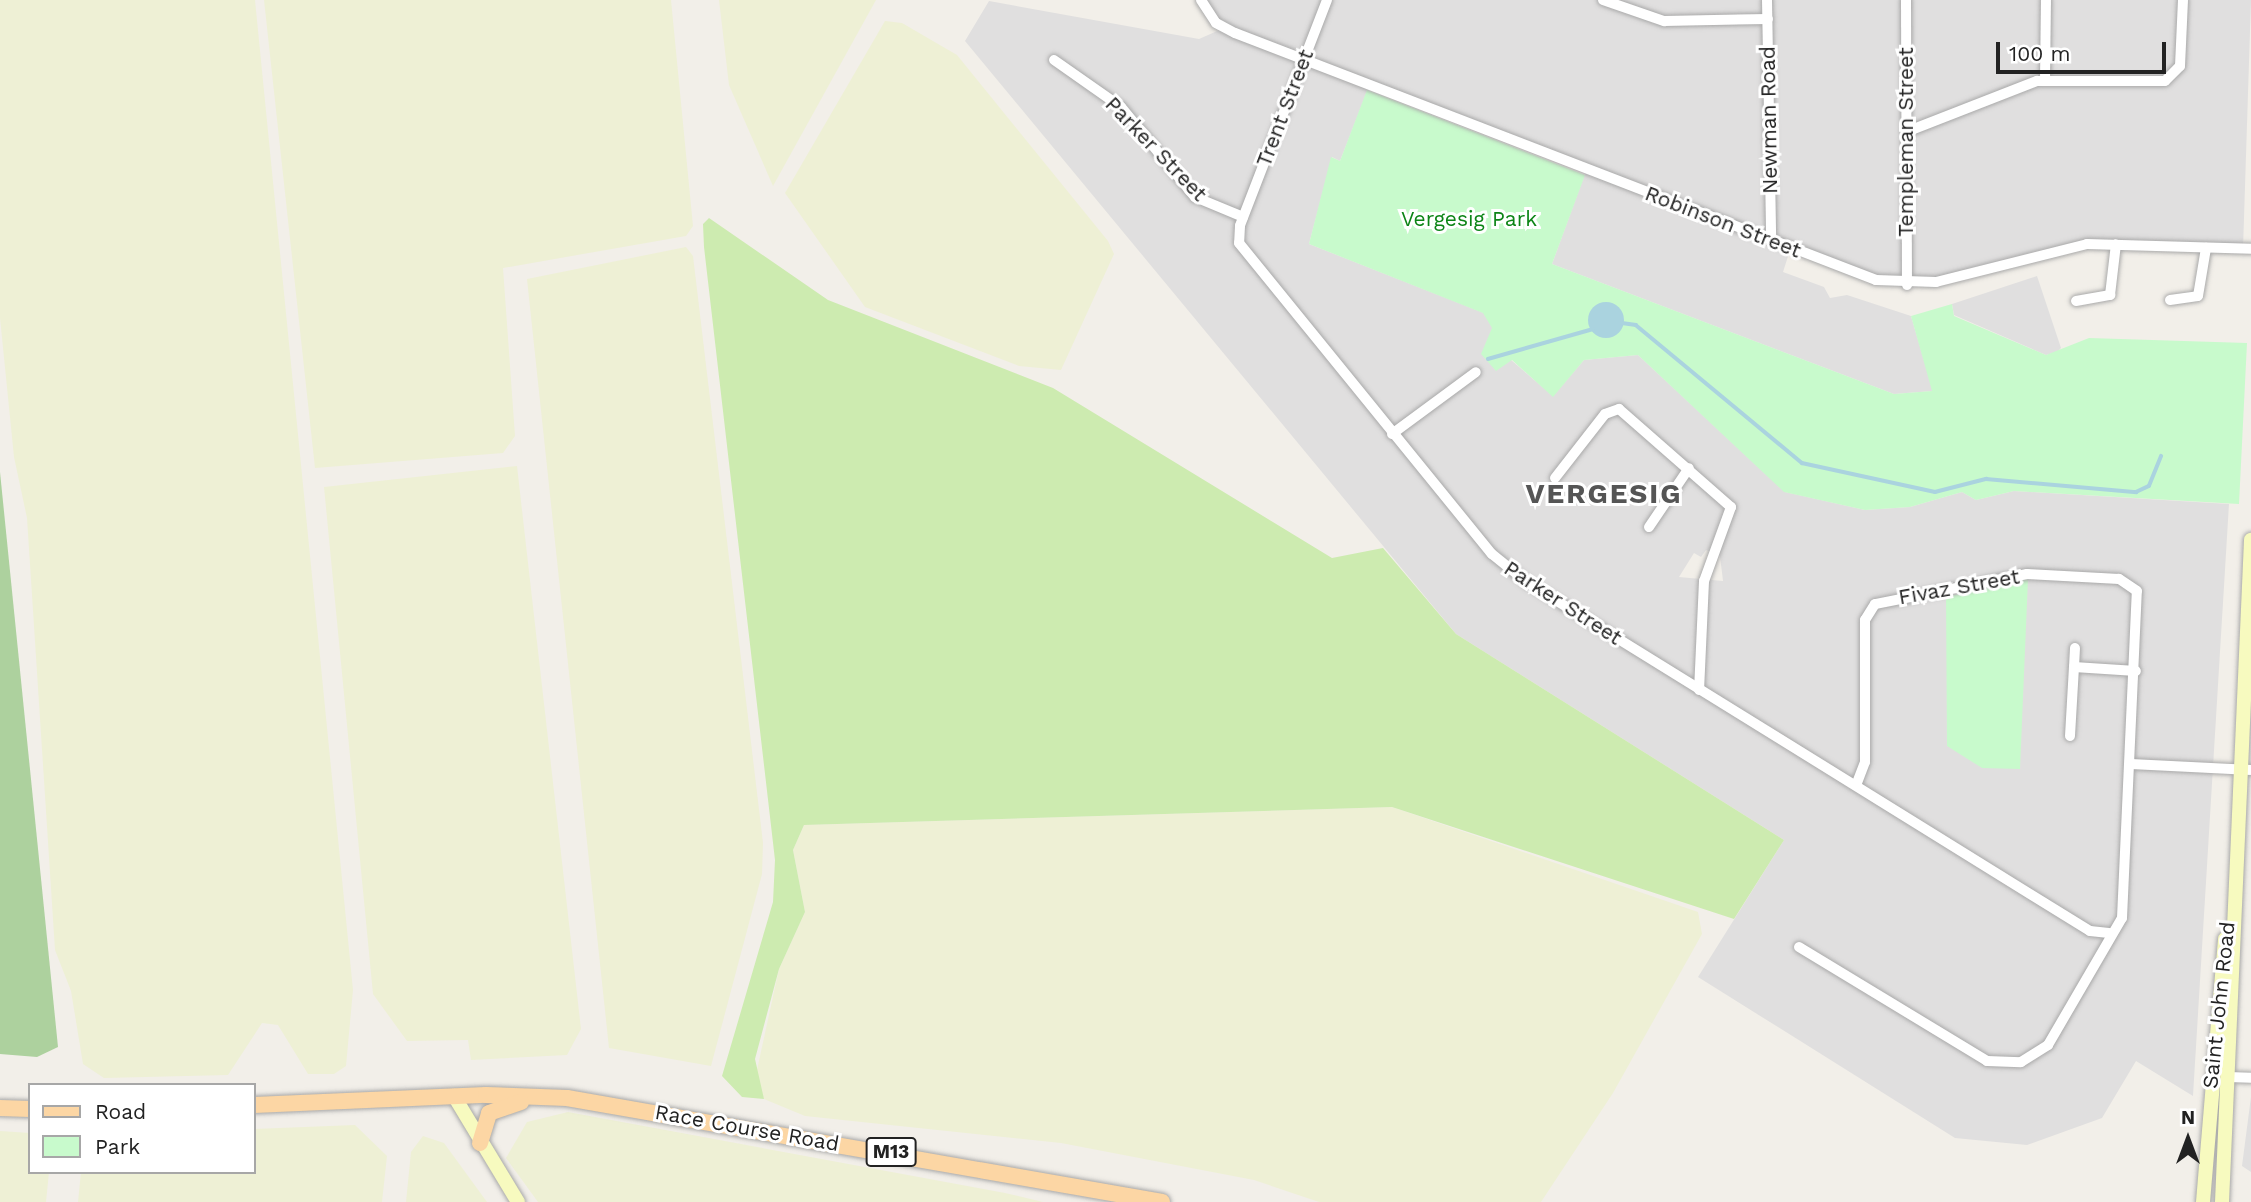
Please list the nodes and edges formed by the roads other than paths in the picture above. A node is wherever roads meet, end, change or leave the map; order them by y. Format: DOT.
graph roads {
  1 [pos="1201,0"];
  2 [pos="1327,0"];
  3 [pos="1603,0"];
  4 [pos="1767,0"];
  5 [pos="1906,0"];
  6 [pos="2046,0"];
  7 [pos="2183,0"];
  8 [pos="1768,19"];
  9 [pos="1304,59"];
  10 [pos="1054,60"];
  11 [pos="2045,80"];
  12 [pos="1906,132"];
  13 [pos="1243,217"];
  14 [pos="1771,240"];
  15 [pos="2116,244"];
  16 [pos="2206,248"];
  17 [pos="2251,249"];
  18 [pos="1907,285"];
  19 [pos="2076,300"];
  20 [pos="2170,300"];
  21 [pos="1476,372"];
  22 [pos="1392,434"];
  23 [pos="1689,468"];
  24 [pos="1555,478"];
  25 [pos="1649,527"];
  26 [pos="2251,540"];
  27 [pos="2075,649"];
  28 [pos="2074,667"];
  29 [pos="2136,671"];
  30 [pos="1699,690"];
  31 [pos="2070,736"];
  32 [pos="2131,764"];
  33 [pos="2245,770"];
  34 [pos="1856,785"];
  35 [pos="2232,892"];
  36 [pos="2109,933"];
  37 [pos="1799,947"];
  38 [pos="2228,1077"];
  39 [pos="2251,1078"];
  40 [pos="454,1096"];
  41 [pos="548,1097"];
  42 [pos="256,1105"];
  43 [pos="0,1108"];
  44 [pos="28,1109"];
  45 [pos="480,1143"];
  46 [pos="518,1202"];
  47 [pos="1162,1202"];
  48 [pos="2203,1202"];
  49 [pos="2222,1202"];
  1 -- 9 [label="street, Robinson Street"];
  2 -- 9 [label="street, Trent Street"];
  3 -- 8 [label="street"];
  4 -- 8 [label="street, Newman Road"];
  5 -- 12 [label="street, Templeman Street"];
  6 -- 11 [label="street"];
  7 -- 11 [label="street"];
  8 -- 14 [label="street, Newman Road"];
  9 -- 13 [label="street, Trent Street"];
  9 -- 14 [label="street, Robinson Street"];
  10 -- 13 [label="street, Parker Street"];
  11 -- 12 [label="street"];
  12 -- 18 [label="street, Templeman Street"];
  13 -- 22 [label="street, Parker Street"];
  14 -- 18 [label="street, Robinson Street"];
  15 -- 16 [label="street, Robinson Street"];
  15 -- 18 [label="street, Robinson Street"];
  15 -- 19 [label="street"];
  16 -- 17 [label="street, Robinson Street"];
  16 -- 20 [label="street"];
  21 -- 22 [label="street"];
  22 -- 30 [label="street, Parker Street"];
  23 -- 24 [label="street"];
  23 -- 25 [label="street"];
  23 -- 30 [label="street"];
  26 -- 33 [label="main road, Saint John Road"];
  27 -- 28 [label="street"];
  28 -- 29 [label="street"];
  28 -- 31 [label="street"];
  29 -- 32 [label="street, Fivaz Street"];
  29 -- 34 [label="street, Fivaz Street"];
  30 -- 34 [label="street, Parker Street"];
  32 -- 33 [label="street"];
  32 -- 36 [label="street, Fivaz Street"];
  33 -- 35 [label="main road, Saint John Road"];
  34 -- 36 [label="street, Parker Street"];
  35 -- 38 [label="main road, Saint John Road"];
  35 -- 48 [label="main road, Saint John Road"];
  36 -- 37 [label="street, Fivaz Street"];
  38 -- 39 [label="street"];
  38 -- 49 [label="main road, Saint John Road"];
  40 -- 41 [label="main road, Race Course Road / M13"];
  40 -- 42 [label="main road, M13"];
  40 -- 45 [label="main road"];
  41 -- 45 [label="main road"];
  41 -- 47 [label="main road, Race Course Road / M13"];
  43 -- 44 [label="main road"];
  45 -- 46 [label="main road"];
}
